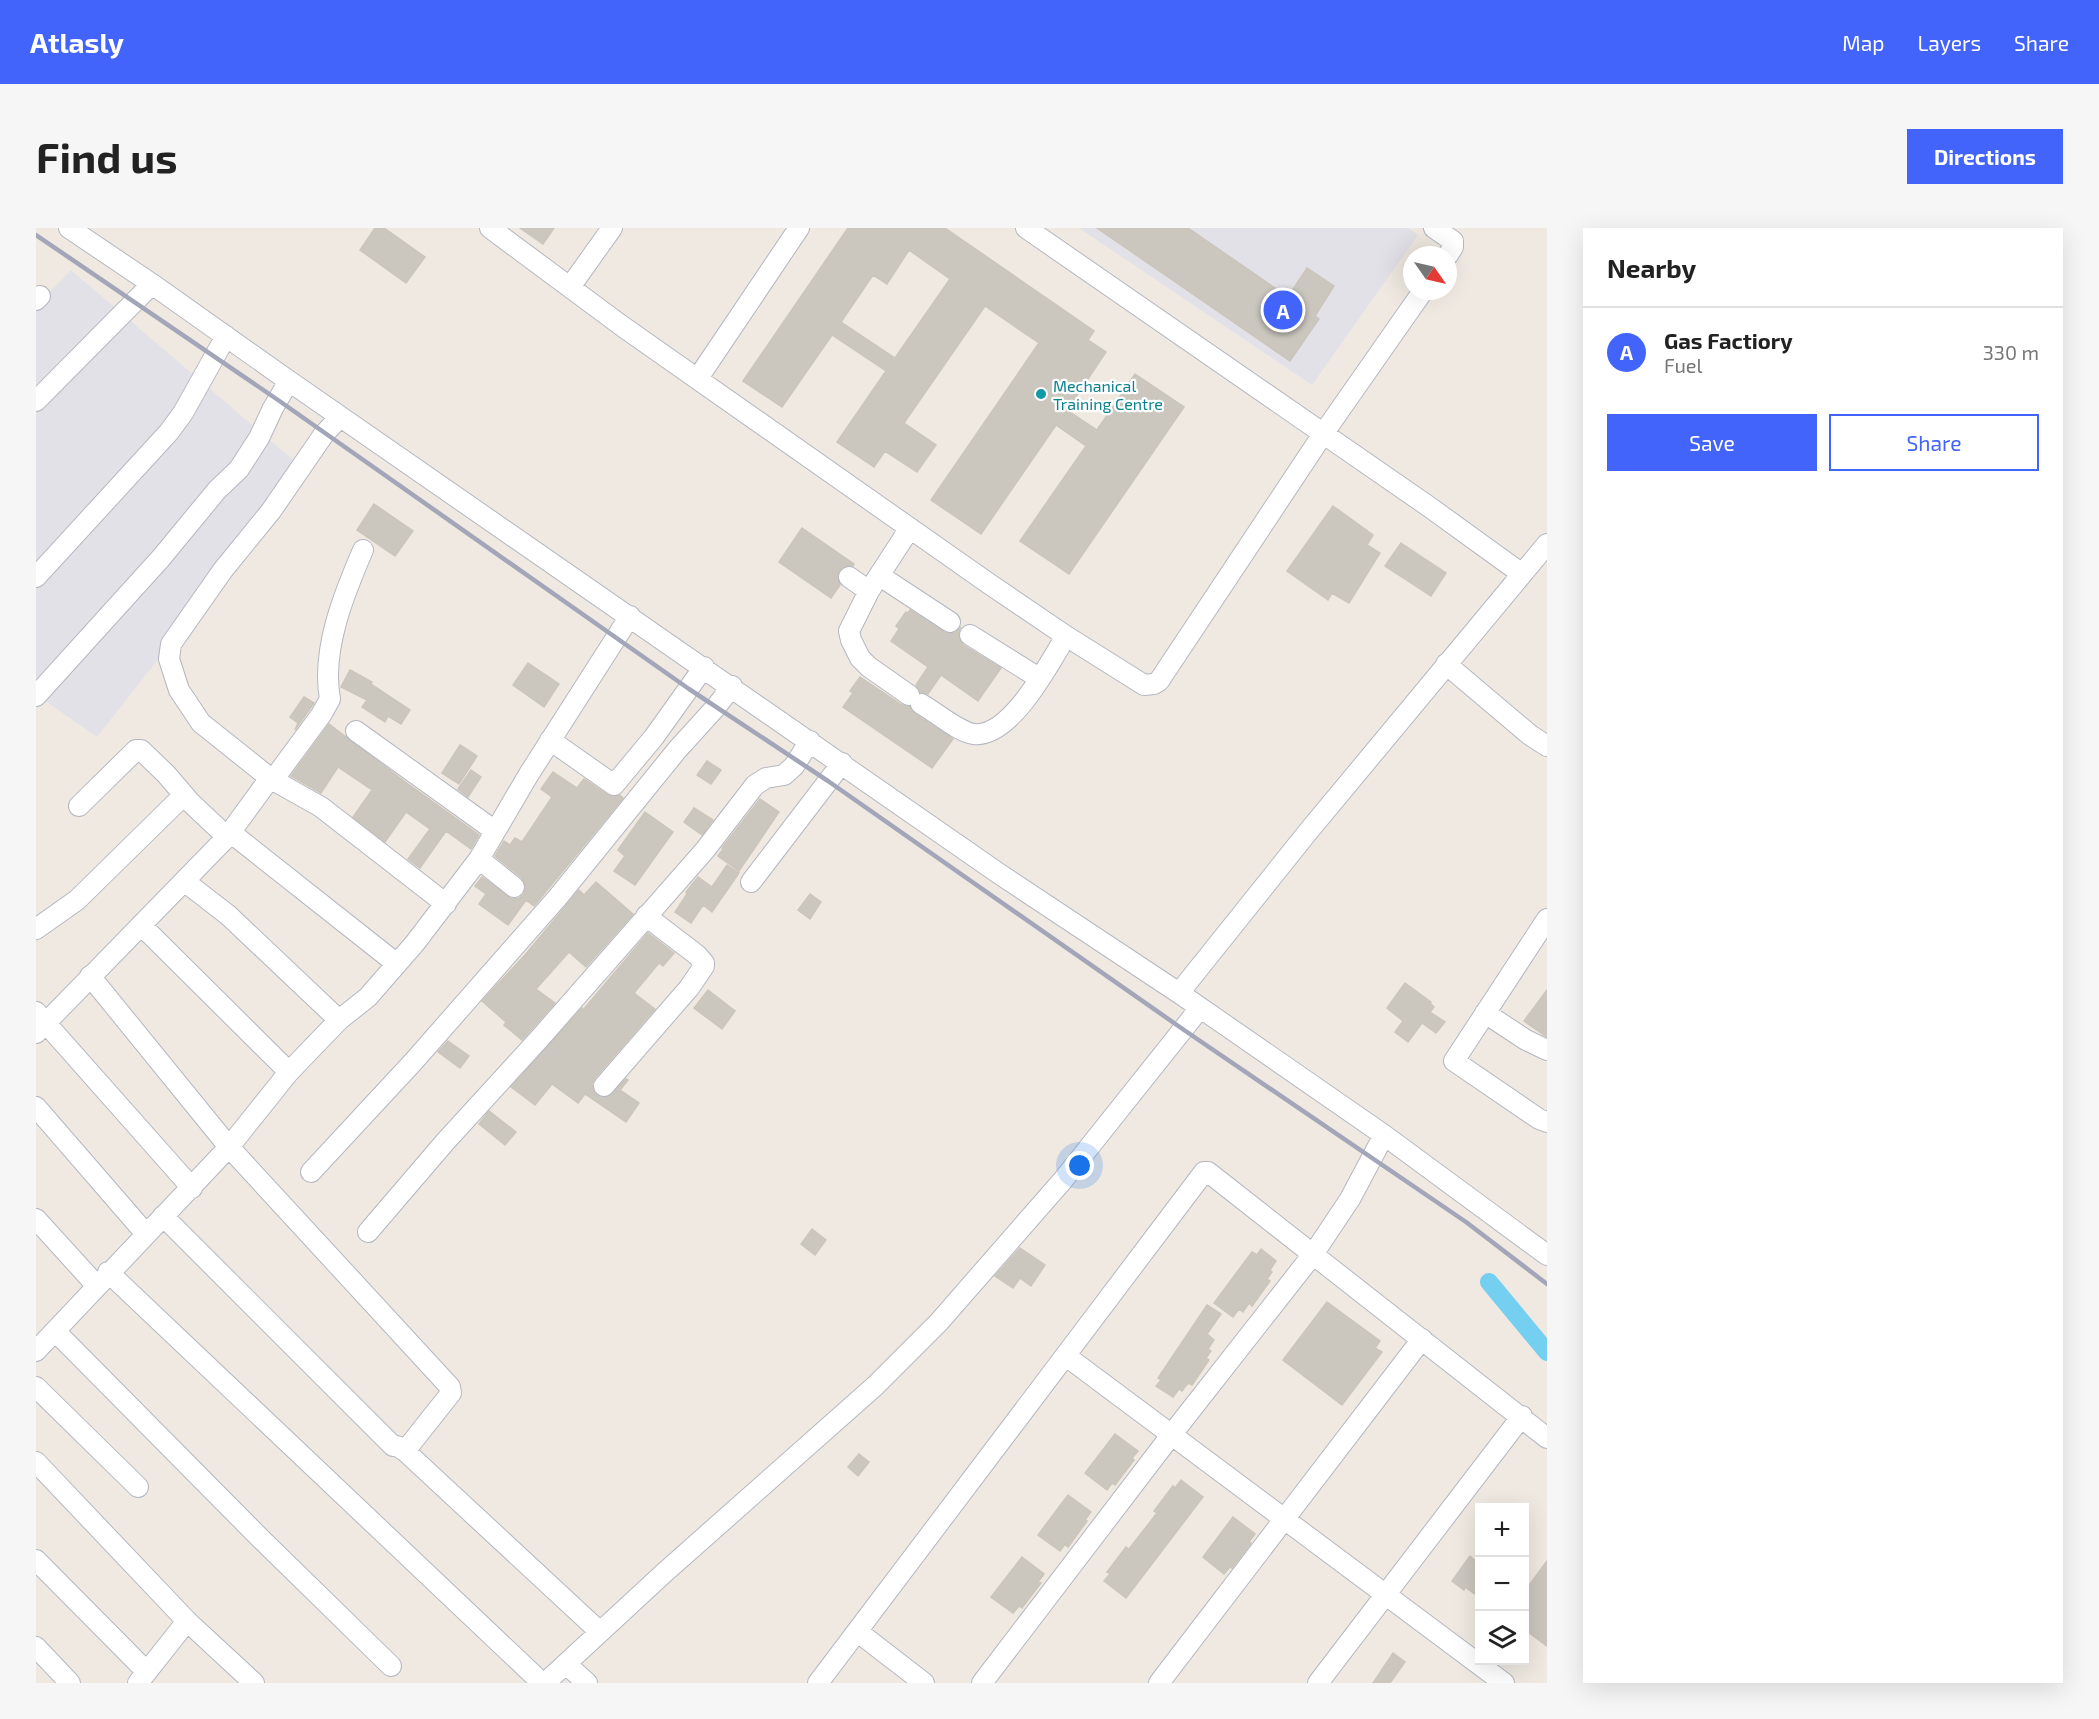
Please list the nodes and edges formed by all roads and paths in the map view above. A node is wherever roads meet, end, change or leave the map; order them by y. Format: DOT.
graph roads {
  1 [pos="69,228"];
  2 [pos="490,228"];
  3 [pos="612,228"];
  4 [pos="800,228"];
  5 [pos="1026,228"];
  6 [pos="1436,229"];
  7 [pos="1453,246"];
  8 [pos="152,284"];
  9 [pos="570,287"];
  10 [pos="1417,300"];
  11 [pos="226,336"];
  12 [pos="698,378"];
  13 [pos="289,381"];
  14 [pos="36,401"];
  15 [pos="340,417"];
  16 [pos="1323,434"];
  17 [pos="910,528"];
  18 [pos="1547,544"];
  19 [pos="363,550"];
  20 [pos="1522,574"];
  21 [pos="36,577"];
  22 [pos="849,578"];
  23 [pos="874,584"];
  24 [pos="630,616"];
  25 [pos="950,622"];
  26 [pos="970,635"];
  27 [pos="1066,636"];
  28 [pos="1446,664"];
  29 [pos="704,667"];
  30 [pos="1039,678"];
  31 [pos="732,686"];
  32 [pos="36,696"];
  33 [pos="356,731"];
  34 [pos="550,740"];
  35 [pos="810,741"];
  36 [pos="1547,746"];
  37 [pos="842,763"];
  38 [pos="272,779"];
  39 [pos="614,785"];
  40 [pos="184,795"];
  41 [pos="636,801"];
  42 [pos="79,806"];
  43 [pos="495,831"];
  44 [pos="229,835"];
  45 [pos="479,859"];
  46 [pos="184,882"];
  47 [pos="751,882"];
  48 [pos="514,887"];
  49 [pos="446,904"];
  50 [pos="646,916"];
  51 [pos="1547,919"];
  52 [pos="141,925"];
  53 [pos="36,929"];
  54 [pos="397,964"];
  55 [pos="90,976"];
  56 [pos="1179,993"];
  57 [pos="1200,1008"];
  58 [pos="1485,1013"];
  59 [pos="339,1020"];
  60 [pos="40,1022"];
  61 [pos="1547,1050"];
  62 [pos="289,1072"];
  63 [pos="604,1086"];
  64 [pos="36,1107"];
  65 [pos="1547,1122"];
  66 [pos="1384,1135"];
  67 [pos="229,1147"];
  68 [pos="311,1172"];
  69 [pos="192,1188"];
  70 [pos="163,1216"];
  71 [pos="36,1219"];
  72 [pos="368,1232"];
  73 [pos="146,1234"];
  74 [pos="1314,1253"];
  75 [pos="1547,1255"];
  76 [pos="103,1279"];
  77 [pos="1422,1339"];
  78 [pos="43,1340"];
  79 [pos="1066,1356"];
  80 [pos="36,1387"];
  81 [pos="1522,1416"];
  82 [pos="1172,1434"];
  83 [pos="1547,1438"];
  84 [pos="405,1450"];
  85 [pos="36,1462"];
  86 [pos="138,1487"];
  87 [pos="1285,1518"];
  88 [pos="36,1560"];
  89 [pos="1385,1594"];
  90 [pos="187,1621"];
  91 [pos="600,1632"];
  92 [pos="858,1632"];
  93 [pos="36,1647"];
  94 [pos="566,1664"];
  95 [pos="391,1666"];
  96 [pos="142,1678"];
  97 [pos="70,1683"];
  98 [pos="254,1683"];
  99 [pos="544,1683"];
  100 [pos="587,1683"];
  101 [pos="818,1683"];
  102 [pos="924,1683"];
  103 [pos="982,1683"];
  104 [pos="1160,1683"];
  105 [pos="1317,1683"];
  106 [pos="1504,1683"];
  1 -- 8 [label="street"];
  2 -- 9 [label="street"];
  3 -- 9 [label="street"];
  4 -- 12 [label="street"];
  5 -- 16 [label="street"];
  6 -- 7 [label="street"];
  8 -- 11 [label="street"];
  8 -- 14 [label="street"];
  9 -- 12 [label="street"];
  10 -- 16 [label="street"];
  11 -- 13 [label="street"];
  11 -- 21 [label="street"];
  12 -- 17 [label="street"];
  13 -- 15 [label="street"];
  13 -- 32 [label="street"];
  15 -- 24 [label="street"];
  15 -- 38 [label="street"];
  16 -- 20 [label="street"];
  16 -- 27 [label="street"];
  17 -- 23 [label="street"];
  17 -- 27 [label="street"];
  18 -- 20 [label="street"];
  19 -- 38 [label="street"];
  20 -- 28 [label="street"];
  22 -- 23 [label="street"];
  23 -- 25 [label="street"];
  23 -- 30 [label="street"];
  24 -- 29 [label="street"];
  24 -- 34 [label="street"];
  26 -- 30 [label="street"];
  27 -- 30 [label="street"];
  28 -- 36 [label="street"];
  28 -- 56 [label="street"];
  29 -- 31 [label="street"];
  29 -- 39 [label="street"];
  31 -- 35 [label="street"];
  31 -- 41 [label="street"];
  33 -- 43 [label="street"];
  34 -- 39 [label="street"];
  34 -- 43 [label="street"];
  35 -- 37 [label="street"];
  35 -- 50 [label="street"];
  37 -- 47 [label="street"];
  37 -- 56 [label="street"];
  38 -- 44 [label="street"];
  38 -- 49 [label="street"];
  39 -- 41 [label="street"];
  40 -- 42 [label="street"];
  40 -- 44 [label="street"];
  40 -- 53 [label="street"];
  41 -- 68 [label="street"];
  43 -- 45 [label="street"];
  44 -- 46 [label="street"];
  44 -- 54 [label="street"];
  45 -- 48 [label="street"];
  45 -- 49 [label="street"];
  46 -- 52 [label="street"];
  46 -- 59 [label="street"];
  49 -- 54 [label="street"];
  50 -- 63 [label="street"];
  50 -- 72 [label="street"];
  51 -- 58 [label="street"];
  52 -- 55 [label="street"];
  52 -- 62 [label="street"];
  54 -- 59 [label="street"];
  55 -- 60 [label="street"];
  55 -- 67 [label="street"];
  56 -- 57 [label="street"];
  57 -- 66 [label="street"];
  57 -- 91 [label="street"];
  58 -- 61 [label="street"];
  58 -- 65 [label="street"];
  59 -- 62 [label="street"];
  60 -- 69 [label="street"];
  62 -- 67 [label="street"];
  64 -- 73 [label="street"];
  66 -- 74 [label="street"];
  66 -- 75 [label="street"];
  67 -- 69 [label="street"];
  67 -- 84 [label="street"];
  69 -- 70 [label="street"];
  70 -- 73 [label="street"];
  70 -- 84 [label="street"];
  71 -- 76 [label="street"];
  73 -- 76 [label="street"];
  74 -- 77 [label="street"];
  74 -- 79 [label="street"];
  74 -- 82 [label="street"];
  76 -- 78 [label="street"];
  76 -- 99 [label="street"];
  77 -- 81 [label="street"];
  77 -- 87 [label="street"];
  78 -- 95 [label="street"];
  79 -- 82 [label="street"];
  79 -- 92 [label="street"];
  80 -- 86 [label="street"];
  81 -- 83 [label="street"];
  81 -- 89 [label="street"];
  82 -- 87 [label="street"];
  82 -- 103 [label="street"];
  84 -- 91 [label="street"];
  85 -- 90 [label="street"];
  87 -- 89 [label="street"];
  87 -- 104 [label="street"];
  88 -- 96 [label="street"];
  89 -- 105 [label="street"];
  89 -- 106 [label="street"];
  90 -- 96 [label="street"];
  90 -- 98 [label="street"];
  91 -- 94 [label="street"];
  92 -- 101 [label="street"];
  92 -- 102 [label="street"];
  93 -- 97 [label="street"];
  94 -- 99 [label="street"];
  94 -- 100 [label="street"];
}
